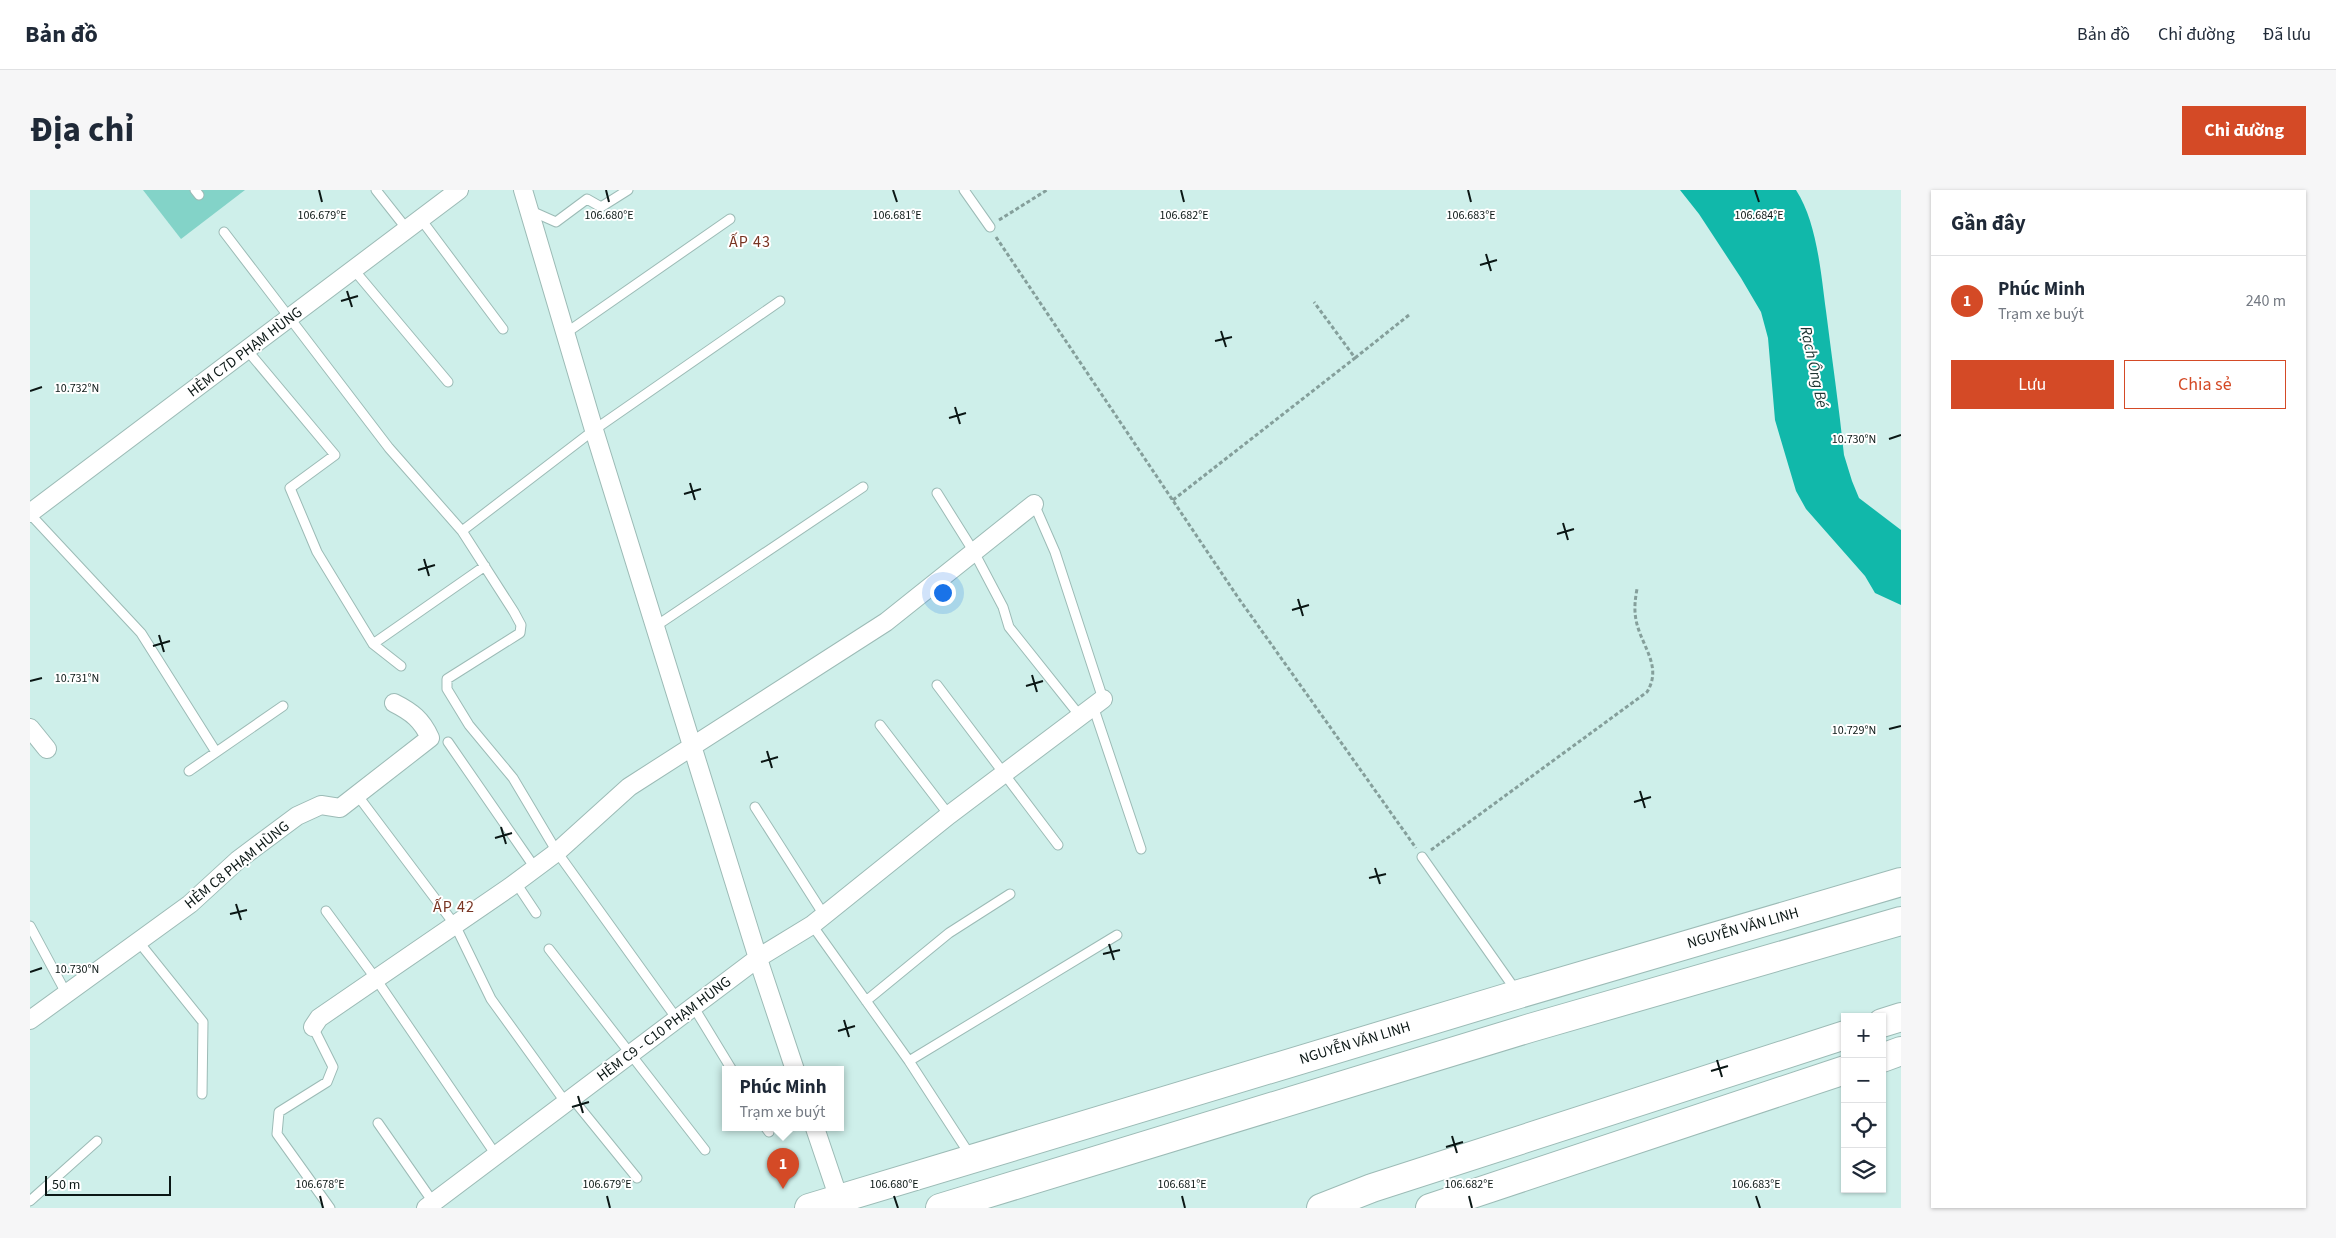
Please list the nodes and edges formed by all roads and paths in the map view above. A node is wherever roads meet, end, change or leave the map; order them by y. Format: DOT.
graph roads {
  1 [pos="376,190"];
  2 [pos="459,190"];
  3 [pos="523,190"];
  4 [pos="628,190"];
  5 [pos="964,190"];
  6 [pos="1047,190"];
  7 [pos="529,210"];
  8 [pos="420,218"];
  9 [pos="730,219"];
  10 [pos="990,227"];
  11 [pos="406,228"];
  12 [pos="224,232"];
  13 [pos="354,270"];
  14 [pos="780,301"];
  15 [pos="1314,302"];
  16 [pos="1409,315"];
  17 [pos="289,319"];
  18 [pos="503,329"];
  19 [pos="566,333"];
  20 [pos="247,350"];
  21 [pos="1355,358"];
  22 [pos="448,382"];
  23 [pos="594,430"];
  24 [pos="863,487"];
  25 [pos="937,493"];
  26 [pos="1173,500"];
  27 [pos="1034,504"];
  28 [pos="30,513"];
  29 [pos="462,531"];
  30 [pos="974,552"];
  31 [pos="485,566"];
  32 [pos="1637,589"];
  33 [pos="656,626"];
  34 [pos="373,644"];
  35 [pos="400,666"];
  36 [pos="937,685"];
  37 [pos="394,703"];
  38 [pos="283,706"];
  39 [pos="1092,707"];
  40 [pos="880,725"];
  41 [pos="30,728"];
  42 [pos="448,742"];
  43 [pos="694,746"];
  44 [pos="47,749"];
  45 [pos="216,752"];
  46 [pos="188,770"];
  47 [pos="1005,774"];
  48 [pos="358,796"];
  49 [pos="755,807"];
  50 [pos="949,815"];
  51 [pos="1058,845"];
  52 [pos="1141,849"];
  53 [pos="557,852"];
  54 [pos="1422,857"];
  55 [pos="535,868"];
  56 [pos="1901,882"];
  57 [pos="516,883"];
  58 [pos="1010,894"];
  59 [pos="326,911"];
  60 [pos="536,913"];
  61 [pos="818,920"];
  62 [pos="1901,921"];
  63 [pos="455,925"];
  64 [pos="30,926"];
  65 [pos="1117,935"];
  66 [pos="138,941"];
  67 [pos="549,949"];
  68 [pos="758,958"];
  69 [pos="376,979"];
  70 [pos="66,993"];
  71 [pos="1518,994"];
  72 [pos="866,1001"];
  73 [pos="693,1006"];
  74 [pos="1901,1017"];
  75 [pos="677,1019"];
  76 [pos="30,1020"];
  77 [pos="1886,1022"];
  78 [pos="313,1027"];
  79 [pos="1841,1036"];
  80 [pos="1901,1051"];
  81 [pos="632,1055"];
  82 [pos="1886,1057"];
  83 [pos="910,1061"];
  84 [pos="730,1066"];
  85 [pos="794,1066"];
  86 [pos="1841,1071"];
  87 [pos="202,1094"];
  88 [pos="569,1100"];
  89 [pos="378,1123"];
  90 [pos="816,1131"];
  91 [pos="97,1141"];
  92 [pos="705,1150"];
  93 [pos="496,1155"];
  94 [pos="973,1159"];
  95 [pos="637,1178"];
  96 [pos="839,1199"];
  97 [pos="30,1201"];
  98 [pos="429,1205"];
  99 [pos="330,1208"];
  100 [pos="809,1208"];
  101 [pos="940,1208"];
  102 [pos="1321,1208"];
  103 [pos="1430,1208"];
  1 -- 11 [label="lane"];
  2 -- 8 [label="street, HẺM C7D PHẠM HÙNG"];
  3 -- 7 [label="street"];
  4 -- 7 [label="lane"];
  5 -- 10 [label="lane"];
  6 -- 10 [label="path"];
  7 -- 19 [label="street"];
  8 -- 11 [label="street, HẺM C7D PHẠM HÙNG"];
  8 -- 18 [label="lane"];
  9 -- 19 [label="lane"];
  10 -- 26 [label="path"];
  11 -- 13 [label="street, HẺM C7D PHẠM HÙNG"];
  12 -- 17 [label="lane"];
  13 -- 17 [label="street, HẺM C7D PHẠM HÙNG"];
  13 -- 22 [label="lane"];
  14 -- 23 [label="lane"];
  15 -- 21 [label="path"];
  16 -- 21 [label="path"];
  17 -- 20 [label="street, HẺM C7D PHẠM HÙNG"];
  17 -- 29 [label="lane"];
  19 -- 23 [label="street"];
  20 -- 28 [label="street, HẺM C7D PHẠM HÙNG"];
  20 -- 34 [label="lane"];
  21 -- 26 [label="path"];
  23 -- 29 [label="lane"];
  23 -- 33 [label="street"];
  24 -- 33 [label="lane"];
  25 -- 30 [label="lane"];
  26 -- 54 [label="path"];
  27 -- 30 [label="street"];
  27 -- 39 [label="lane"];
  28 -- 45 [label="lane"];
  29 -- 31 [label="lane"];
  30 -- 39 [label="lane"];
  30 -- 43 [label="street"];
  31 -- 34 [label="lane"];
  31 -- 53 [label="lane"];
  32 -- 54 [label="path"];
  33 -- 43 [label="street"];
  34 -- 35 [label="lane"];
  36 -- 47 [label="lane"];
  37 -- 48 [label="street, HẺM C8 PHẠM HÙNG"];
  38 -- 45 [label="lane"];
  39 -- 47 [label="street, HẺM C9 - C10 PHẠM HÙNG"];
  39 -- 52 [label="lane"];
  40 -- 50 [label="lane"];
  41 -- 44 [label="street"];
  42 -- 55 [label="lane"];
  43 -- 53 [label="street"];
  43 -- 68 [label="street"];
  45 -- 46 [label="lane"];
  47 -- 50 [label="street, HẺM C9 - C10 PHẠM HÙNG"];
  47 -- 51 [label="lane"];
  48 -- 63 [label="lane"];
  48 -- 66 [label="street, HẺM C8 PHẠM HÙNG"];
  49 -- 61 [label="lane"];
  50 -- 61 [label="street, HẺM C9 - C10 PHẠM HÙNG"];
  53 -- 55 [label="street"];
  53 -- 75 [label="lane"];
  54 -- 71 [label="lane"];
  55 -- 57 [label="street"];
  56 -- 71 [label="main road, NGUYỄN VĂN LINH"];
  57 -- 60 [label="lane"];
  57 -- 63 [label="street"];
  58 -- 72 [label="lane"];
  59 -- 69 [label="lane"];
  61 -- 68 [label="street, HẺM C9 - C10 PHẠM HÙNG"];
  61 -- 72 [label="lane"];
  62 -- 101 [label="main road"];
  63 -- 69 [label="street"];
  63 -- 88 [label="lane"];
  64 -- 70 [label="lane"];
  65 -- 83 [label="lane"];
  66 -- 70 [label="street, HẺM C8 PHẠM HÙNG"];
  66 -- 87 [label="lane"];
  67 -- 81 [label="lane"];
  68 -- 73 [label="street, HẺM C9 - C10 PHẠM HÙNG"];
  68 -- 85 [label="street"];
  69 -- 78 [label="street"];
  69 -- 93 [label="lane"];
  70 -- 76 [label="street, HẺM C8 PHẠM HÙNG"];
  71 -- 94 [label="main road, NGUYỄN VĂN LINH"];
  72 -- 83 [label="lane"];
  73 -- 75 [label="street, HẺM C9 - C10 PHẠM HÙNG"];
  73 -- 84 [label="lane"];
  74 -- 77 [label="main road"];
  75 -- 81 [label="street, HẺM C9 - C10 PHẠM HÙNG"];
  78 -- 99 [label="lane"];
  79 -- 102 [label="main road"];
  80 -- 82 [label="main road"];
  81 -- 88 [label="street, HẺM C9 - C10 PHẠM HÙNG"];
  81 -- 92 [label="lane"];
  83 -- 94 [label="lane"];
  86 -- 103 [label="main road"];
  88 -- 93 [label="street, HẺM C9 - C10 PHẠM HÙNG"];
  88 -- 95 [label="lane"];
  89 -- 98 [label="lane"];
  90 -- 96 [label="street"];
  91 -- 97 [label="lane"];
  93 -- 98 [label="street, HẺM C9 - C10 PHẠM HÙNG"];
  94 -- 96 [label="main road, NGUYỄN VĂN LINH"];
  96 -- 100 [label="main road, NGUYỄN VĂN LINH"];
}
